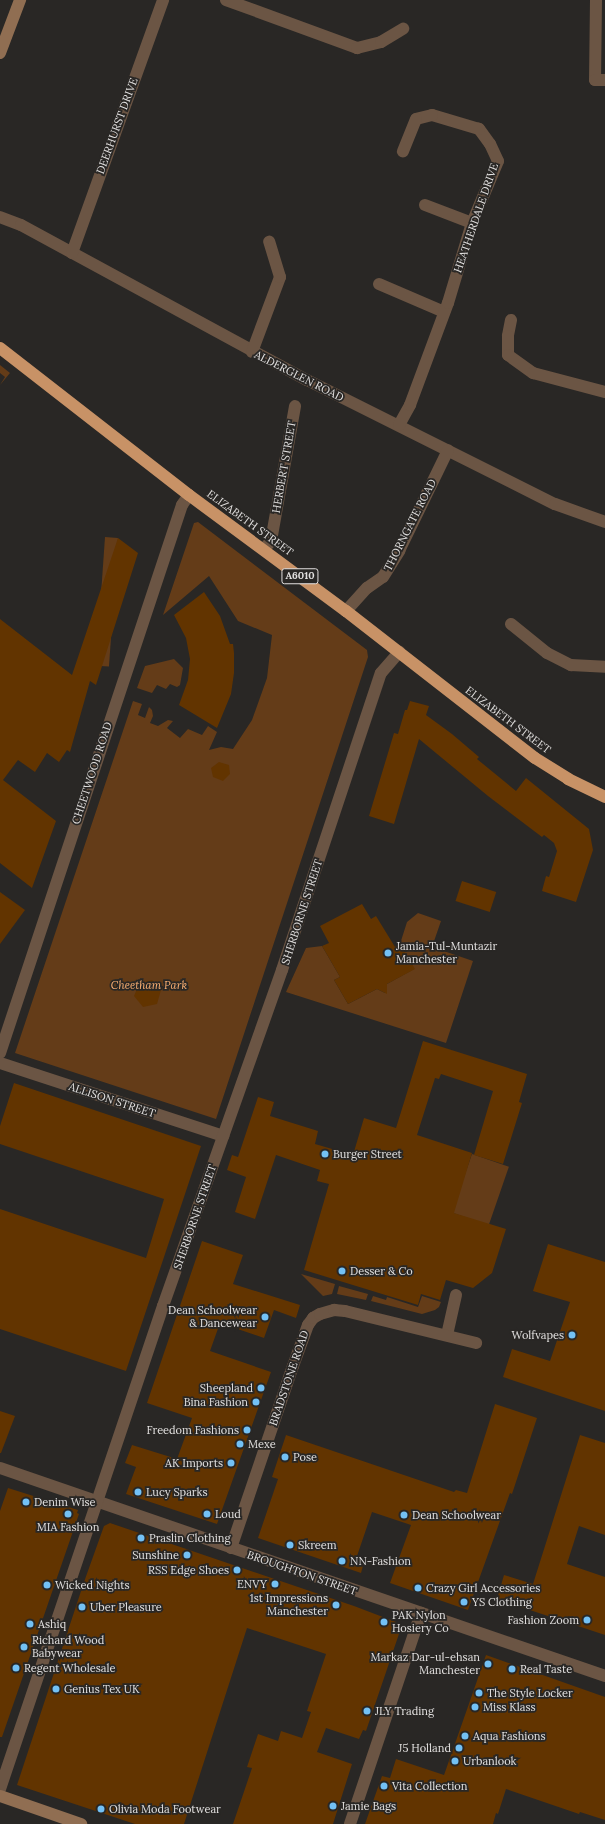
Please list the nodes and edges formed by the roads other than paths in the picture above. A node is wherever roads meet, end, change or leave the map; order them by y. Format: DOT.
graph roads {
  1 [pos="20,0"];
  2 [pos="163,0"];
  3 [pos="226,0"];
  4 [pos="596,0"];
  5 [pos="403,29"];
  6 [pos="0,52"];
  7 [pos="605,80"];
  8 [pos="403,151"];
  9 [pos="425,205"];
  10 [pos="0,217"];
  11 [pos="472,223"];
  12 [pos="269,242"];
  13 [pos="72,253"];
  14 [pos="379,284"];
  15 [pos="444,312"];
  16 [pos="511,320"];
  17 [pos="0,348"];
  18 [pos="252,352"];
  19 [pos="605,392"];
  20 [pos="295,406"];
  21 [pos="399,425"];
  22 [pos="448,450"];
  23 [pos="189,495"];
  24 [pos="605,522"];
  25 [pos="264,549"];
  26 [pos="346,611"];
  27 [pos="511,624"];
  28 [pos="399,652"];
  29 [pos="605,667"];
  30 [pos="605,797"];
  31 [pos="0,1053"];
  32 [pos="0,1063"];
  33 [pos="223,1136"];
  34 [pos="456,1295"];
  35 [pos="447,1335"];
  36 [pos="476,1343"];
  37 [pos="0,1468"];
  38 [pos="98,1502"];
  39 [pos="231,1548"];
  40 [pos="420,1613"];
  41 [pos="605,1676"];
  42 [pos="0,1788"];
  43 [pos="0,1796"];
  44 [pos="82,1824"];
  45 [pos="350,1824"];
  1 -- 6 [label="street"];
  2 -- 13 [label="street, DEERHURST DRIVE"];
  3 -- 5 [label="street"];
  4 -- 7 [label="street"];
  8 -- 11 [label="street, HEATHERDALE DRIVE"];
  9 -- 11 [label="street"];
  10 -- 13 [label="street, ALDERGLEN ROAD"];
  11 -- 15 [label="street, HEATHERDALE DRIVE"];
  12 -- 18 [label="street"];
  13 -- 18 [label="street, ALDERGLEN ROAD"];
  14 -- 15 [label="street"];
  15 -- 21 [label="street, HEATHERDALE DRIVE"];
  16 -- 19 [label="street"];
  17 -- 23 [label="highway, ELIZABETH STREET / A6010"];
  18 -- 21 [label="street, ALDERGLEN ROAD"];
  20 -- 25 [label="street, HERBERT STREET"];
  21 -- 22 [label="street, ALDERGLEN ROAD"];
  22 -- 24 [label="street, ALDERGLEN ROAD"];
  22 -- 26 [label="street, THORNGATE ROAD"];
  23 -- 25 [label="highway, ELIZABETH STREET / A6010"];
  23 -- 31 [label="street, CHEETWOOD ROAD"];
  25 -- 26 [label="highway, ELIZABETH STREET / A6010"];
  26 -- 28 [label="highway, ELIZABETH STREET / A6010"];
  27 -- 29 [label="street"];
  28 -- 30 [label="highway, ELIZABETH STREET / A6010"];
  28 -- 33 [label="street, SHERBORNE STREET"];
  32 -- 33 [label="street, ALLISON STREET"];
  33 -- 38 [label="street, SHERBORNE STREET"];
  34 -- 35 [label="street"];
  35 -- 36 [label="street, BRADSTONE ROAD"];
  35 -- 39 [label="street, BRADSTONE ROAD"];
  37 -- 38 [label="street, BROUGHTON STREET"];
  38 -- 39 [label="street, BROUGHTON STREET"];
  38 -- 42 [label="street, SHERBORNE STREET"];
  39 -- 40 [label="street, BROUGHTON STREET"];
  40 -- 41 [label="street, BROUGHTON STREET"];
  40 -- 45 [label="street"];
  43 -- 44 [label="street"];
}
